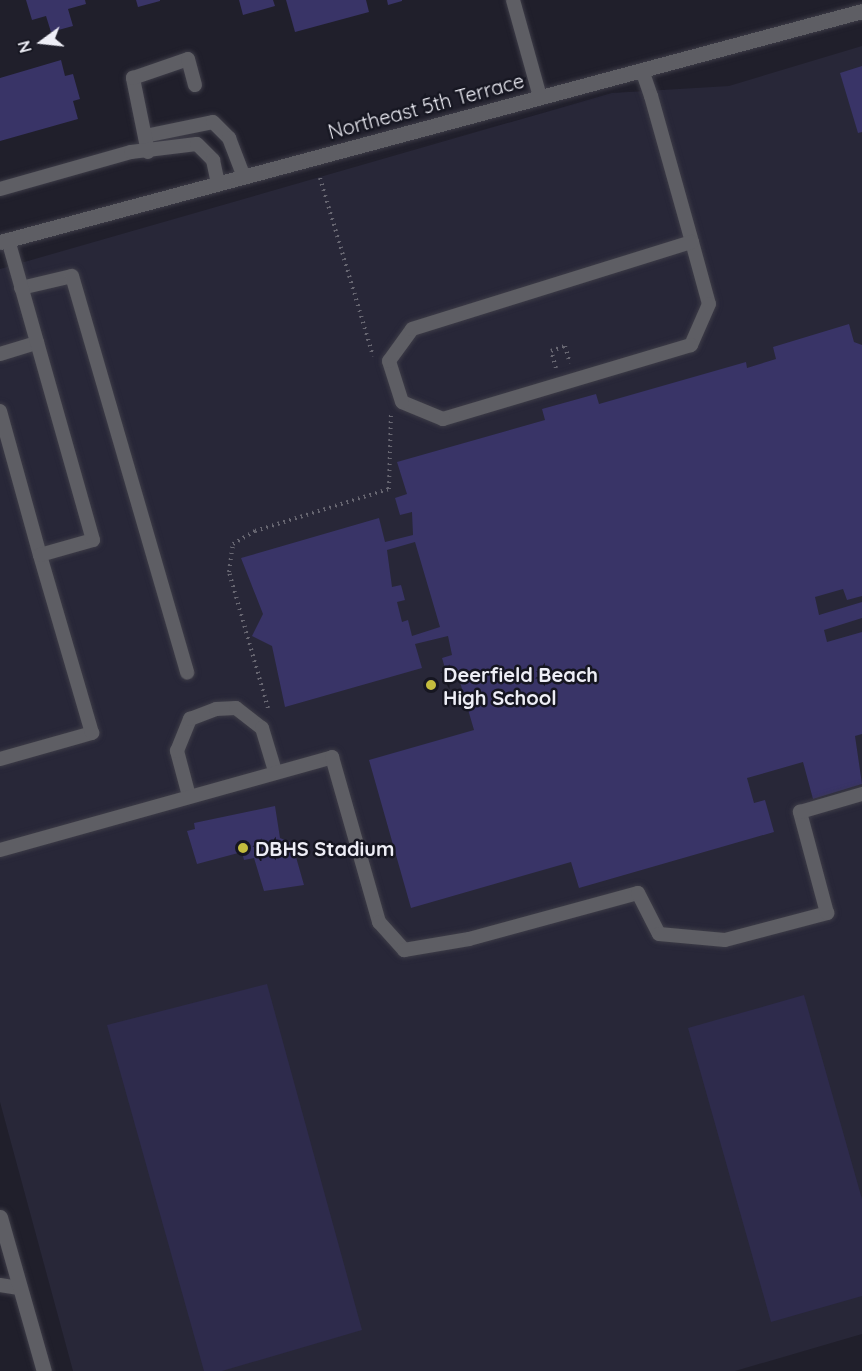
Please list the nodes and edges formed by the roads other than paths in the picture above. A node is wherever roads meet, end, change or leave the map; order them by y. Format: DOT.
graph roads {
  1 [pos="513,0"];
  2 [pos="862,11"];
  3 [pos="642,70"];
  4 [pos="195,85"];
  5 [pos="540,97"];
  6 [pos="145,136"];
  7 [pos="148,152"];
  8 [pos="244,177"];
  9 [pos="218,184"];
  10 [pos="0,189"];
  11 [pos="4,241"];
  12 [pos="692,242"];
  13 [pos="21,288"];
  14 [pos="37,343"];
  15 [pos="0,354"];
  16 [pos="0,411"];
  17 [pos="40,555"];
  18 [pos="187,673"];
  19 [pos="0,759"];
  20 [pos="274,771"];
  21 [pos="862,794"];
  22 [pos="189,796"];
  23 [pos="0,850"];
  24 [pos="0,1217"];
  25 [pos="0,1285"];
  26 [pos="20,1288"];
  27 [pos="44,1371"];
  1 -- 5 [label="lane"];
  2 -- 3 [label="street, Northeast 5th Terrace"];
  3 -- 5 [label="street, Northeast 5th Terrace"];
  3 -- 12 [label="lane"];
  4 -- 6 [label="lane"];
  5 -- 8 [label="street, Northeast 5th Terrace"];
  6 -- 7 [label="lane"];
  6 -- 8 [label="lane"];
  7 -- 9 [label="lane"];
  7 -- 10 [label="lane"];
  8 -- 9 [label="street, Northeast 5th Terrace"];
  9 -- 11 [label="street, Northeast 5th Terrace"];
  11 -- 13 [label="lane"];
  12 -- 12 [label="lane"];
  13 -- 14 [label="lane"];
  13 -- 18 [label="lane"];
  14 -- 15 [label="lane"];
  14 -- 17 [label="lane"];
  16 -- 17 [label="lane"];
  17 -- 19 [label="lane"];
  20 -- 21 [label="lane"];
  20 -- 22 [label="lane"];
  20 -- 22 [label="lane"];
  22 -- 23 [label="lane"];
  24 -- 26 [label="street"];
  25 -- 26 [label="lane"];
  26 -- 27 [label="street"];
}
